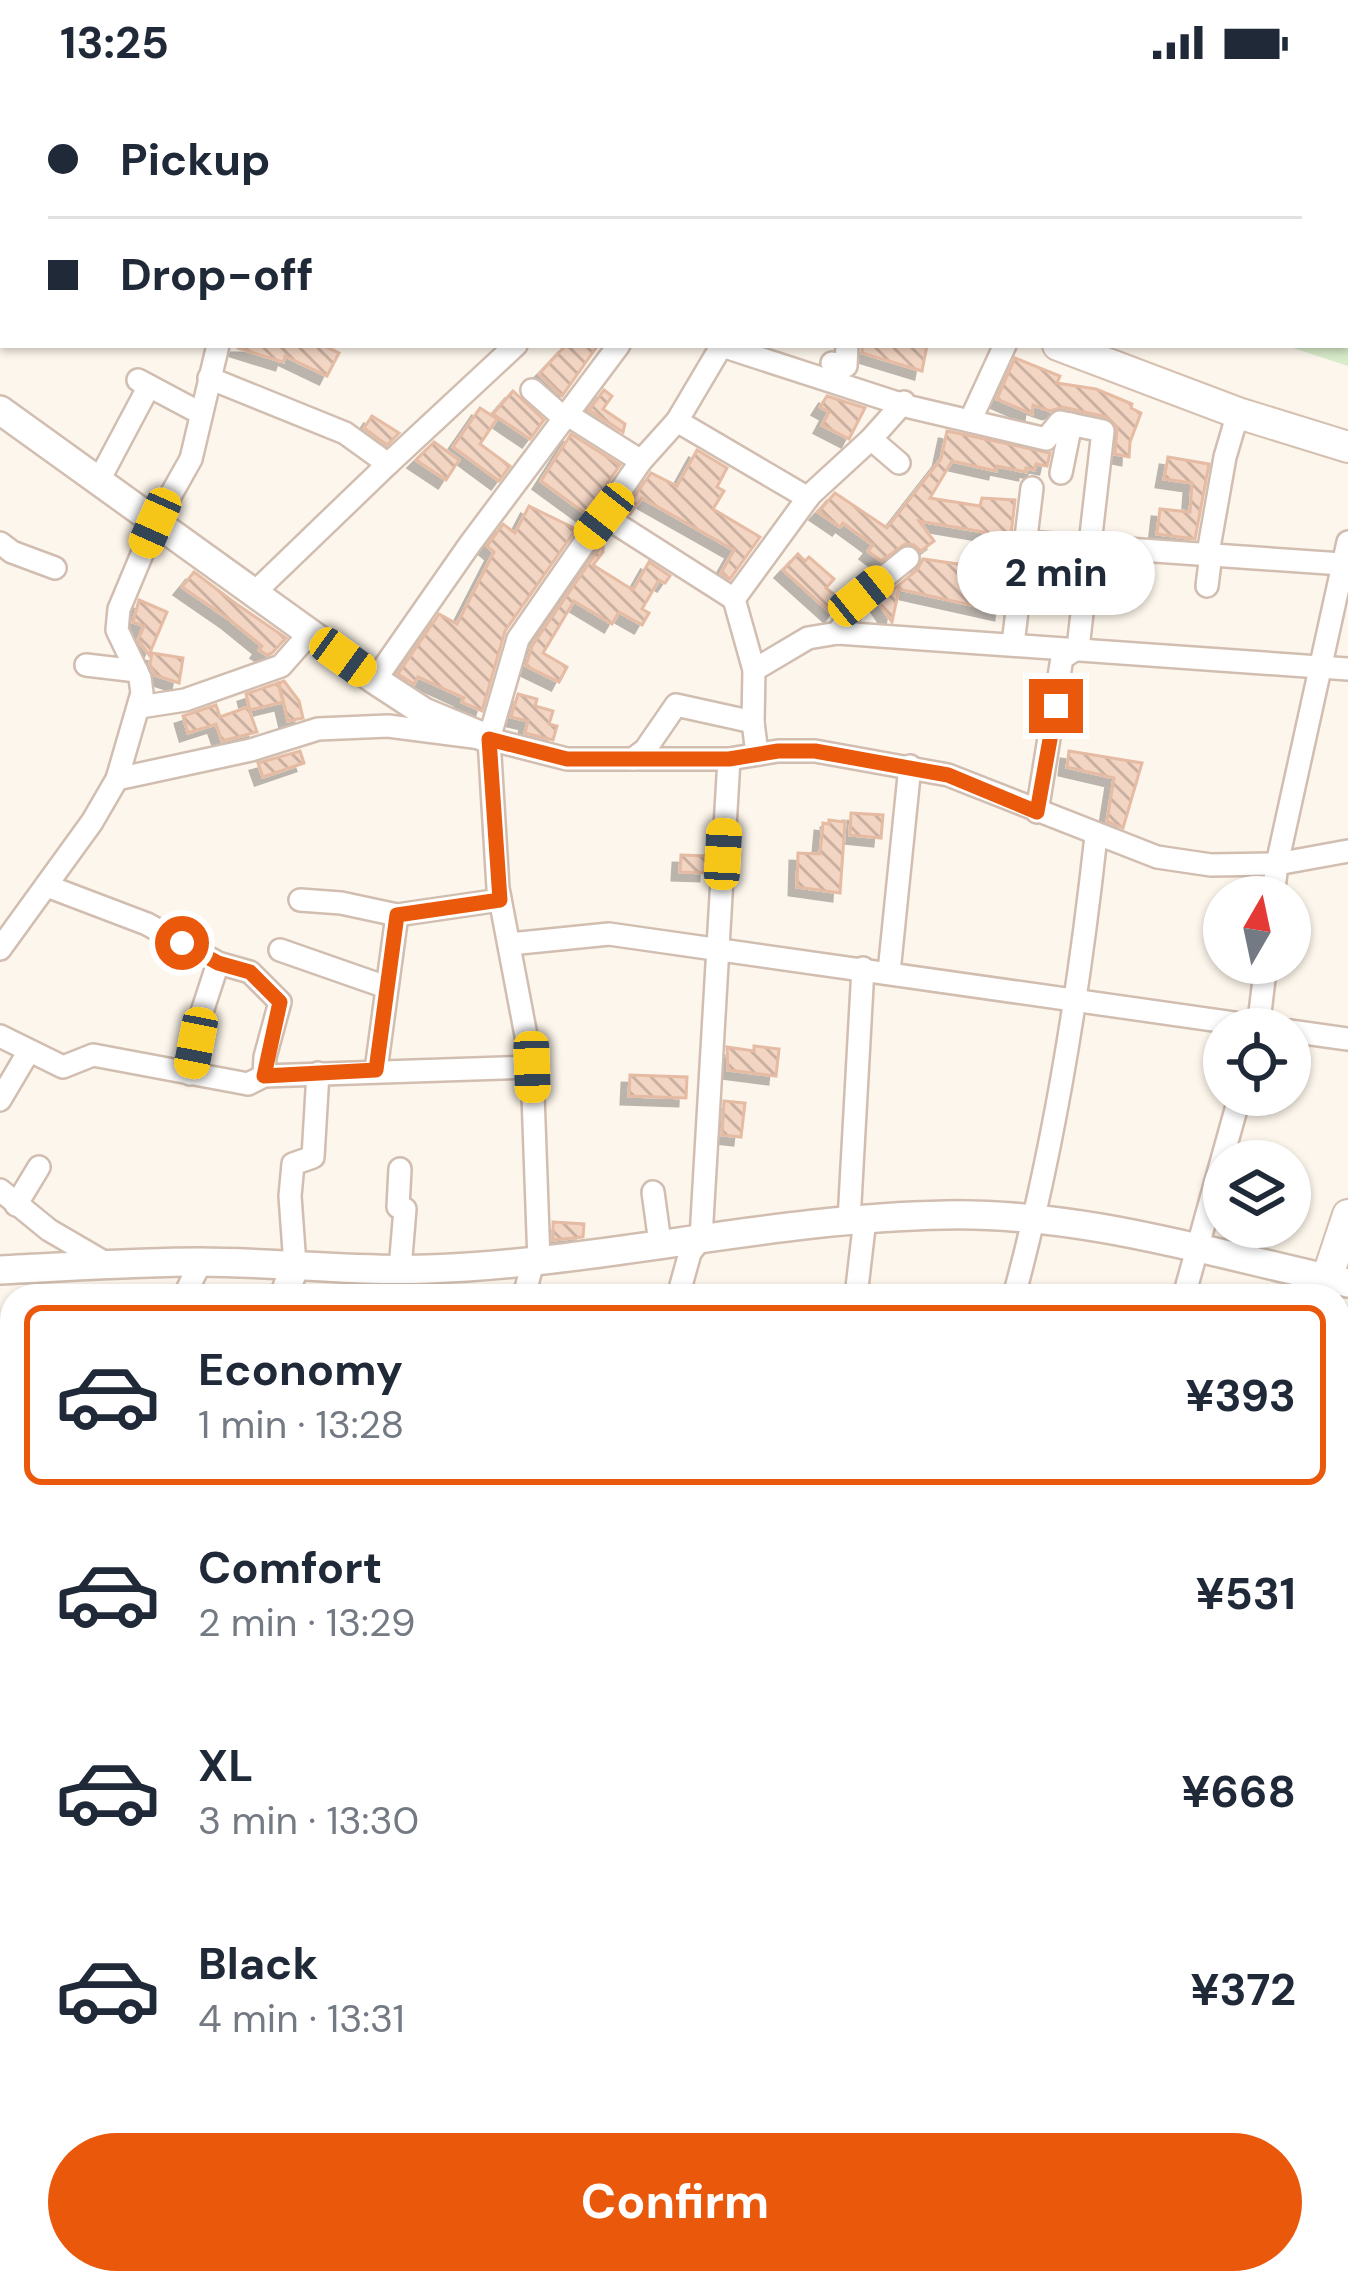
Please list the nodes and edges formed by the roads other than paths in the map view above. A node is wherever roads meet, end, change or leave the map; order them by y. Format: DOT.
graph roads {
  1 [pos="217,348"];
  2 [pos="513,348"];
  3 [pos="617,348"];
  4 [pos="719,348"];
  5 [pos="731,348"];
  6 [pos="1003,348"];
  7 [pos="1066,348"];
  8 [pos="209,378"];
  9 [pos="532,390"];
  10 [pos="904,402"];
  11 [pos="0,410"];
  12 [pos="200,413"];
  13 [pos="1238,413"];
  14 [pos="566,417"];
  15 [pos="676,421"];
  16 [pos="970,422"];
  17 [pos="1071,424"];
  18 [pos="871,439"];
  19 [pos="1348,447"];
  20 [pos="641,460"];
  21 [pos="899,463"];
  22 [pos="388,464"];
  23 [pos="1061,473"];
  24 [pos="98,482"];
  25 [pos="1032,488"];
  26 [pos="808,498"];
  27 [pos="604,516"];
  28 [pos="155,523"];
  29 [pos="0,543"];
  30 [pos="1090,546"];
  31 [pos="1345,553"];
  32 [pos="1209,554"];
  33 [pos="1018,555"];
  34 [pos="908,558"];
  35 [pos="56,568"];
  36 [pos="1207,586"];
  37 [pos="254,593"];
  38 [pos="734,599"];
  39 [pos="310,633"];
  40 [pos="838,633"];
  41 [pos="1012,644"];
  42 [pos="1078,649"];
  43 [pos="86,665"];
  44 [pos="1319,667"];
  45 [pos="1348,669"];
  46 [pos="136,670"];
  47 [pos="754,670"];
  48 [pos="375,680"];
  49 [pos="140,707"];
  50 [pos="752,722"];
  51 [pos="489,739"];
  52 [pos="757,754"];
  53 [pos="633,759"];
  54 [pos="729,759"];
  55 [pos="910,766"];
  56 [pos="117,779"];
  57 [pos="1037,812"];
  58 [pos="1096,836"];
  59 [pos="1348,851"];
  60 [pos="1277,864"];
  61 [pos="1276,876"];
  62 [pos="46,886"];
  63 [pos="300,900"];
  64 [pos="500,900"];
  65 [pos="397,915"];
  66 [pos="510,944"];
  67 [pos="0,950"];
  68 [pos="280,950"];
  69 [pos="717,950"];
  70 [pos="218,963"];
  71 [pos="863,968"];
  72 [pos="889,972"];
  73 [pos="386,988"];
  74 [pos="1078,1000"];
  75 [pos="1203,1019"];
  76 [pos="1311,1034"];
  77 [pos="0,1036"];
  78 [pos="1348,1039"];
  79 [pos="29,1051"];
  80 [pos="532,1067"];
  81 [pos="376,1070"];
  82 [pos="318,1073"];
  83 [pos="190,1074"];
  84 [pos="264,1076"];
  85 [pos="0,1100"];
  86 [pos="1234,1116"];
  87 [pos="39,1167"];
  88 [pos="400,1169"];
  89 [pos="653,1192"];
  90 [pos="8,1198"];
  91 [pos="1348,1215"];
  92 [pos="1036,1217"];
  93 [pos="857,1220"];
  94 [pos="700,1238"];
  95 [pos="660,1243"];
  96 [pos="1198,1249"];
  97 [pos="201,1262"];
  98 [pos="536,1262"];
  99 [pos="296,1264"];
  100 [pos="110,1265"];
  101 [pos="400,1269"];
  102 [pos="0,1270"];
  103 [pos="190,1284"];
  104 [pos="288,1284"];
  105 [pos="528,1284"];
  106 [pos="681,1284"];
  107 [pos="856,1284"];
  108 [pos="1017,1284"];
  109 [pos="1188,1284"];
  110 [pos="1325,1284"];
  111 [pos="1332,1284"];
  1 -- 8 [label="street"];
  2 -- 22 [label="street"];
  3 -- 14 [label="street"];
  4 -- 15 [label="street"];
  5 -- 10 [label="street"];
  6 -- 16 [label="street"];
  7 -- 13 [label="main road"];
  8 -- 12 [label="street"];
  8 -- 22 [label="street"];
  9 -- 14 [label="street"];
  10 -- 16 [label="street"];
  10 -- 18 [label="street"];
  11 -- 24 [label="street"];
  12 -- 24 [label="street"];
  12 -- 28 [label="street"];
  13 -- 19 [label="main road"];
  13 -- 32 [label="street"];
  14 -- 20 [label="street"];
  14 -- 48 [label="street"];
  15 -- 20 [label="street"];
  15 -- 26 [label="street"];
  16 -- 17 [label="street"];
  17 -- 23 [label="street"];
  17 -- 30 [label="street"];
  18 -- 21 [label="street"];
  18 -- 26 [label="street"];
  20 -- 27 [label="street"];
  22 -- 37 [label="street"];
  24 -- 28 [label="street"];
  25 -- 33 [label="street"];
  26 -- 38 [label="street"];
  27 -- 38 [label="street"];
  27 -- 51 [label="street"];
  28 -- 37 [label="street"];
  28 -- 46 [label="street"];
  29 -- 35 [label="street"];
  30 -- 32 [label="street"];
  30 -- 33 [label="street"];
  30 -- 42 [label="street"];
  31 -- 32 [label="street"];
  31 -- 44 [label="street"];
  32 -- 36 [label="street"];
  33 -- 41 [label="street"];
  34 -- 40 [label="street"];
  37 -- 39 [label="street"];
  38 -- 47 [label="street"];
  39 -- 48 [label="street"];
  39 -- 49 [label="street"];
  40 -- 41 [label="street"];
  40 -- 47 [label="street"];
  41 -- 42 [label="street"];
  42 -- 44 [label="street"];
  42 -- 57 [label="street"];
  43 -- 46 [label="street"];
  44 -- 45 [label="street"];
  44 -- 60 [label="street"];
  46 -- 49 [label="street"];
  47 -- 50 [label="street"];
  48 -- 51 [label="street"];
  49 -- 56 [label="street"];
  50 -- 52 [label="street"];
  50 -- 53 [label="street"];
  51 -- 53 [label="street"];
  51 -- 56 [label="street"];
  51 -- 64 [label="street"];
  52 -- 54 [label="street"];
  52 -- 55 [label="street"];
  53 -- 54 [label="street"];
  54 -- 69 [label="street"];
  55 -- 57 [label="street"];
  55 -- 72 [label="street"];
  56 -- 62 [label="street"];
  57 -- 58 [label="street"];
  58 -- 60 [label="street"];
  58 -- 74 [label="street"];
  59 -- 60 [label="street"];
  60 -- 61 [label="street"];
  62 -- 67 [label="street"];
  62 -- 70 [label="street"];
  63 -- 65 [label="street"];
  64 -- 65 [label="street"];
  64 -- 66 [label="street"];
  65 -- 73 [label="street"];
  66 -- 69 [label="street"];
  66 -- 80 [label="street"];
  68 -- 73 [label="street"];
  69 -- 71 [label="street"];
  69 -- 94 [label="street"];
  70 -- 83 [label="street"];
  70 -- 84 [label="street"];
  71 -- 72 [label="street"];
  71 -- 93 [label="street"];
  72 -- 74 [label="street"];
  73 -- 81 [label="street"];
  74 -- 75 [label="street"];
  74 -- 92 [label="street"];
  76 -- 78 [label="street"];
  77 -- 79 [label="street"];
  79 -- 83 [label="street"];
  79 -- 85 [label="street"];
  80 -- 81 [label="street"];
  80 -- 98 [label="street"];
  81 -- 82 [label="street"];
  82 -- 84 [label="street"];
  82 -- 99 [label="street"];
  83 -- 84 [label="street"];
  86 -- 96 [label="street"];
  87 -- 90 [label="street"];
  88 -- 101 [label="street"];
  89 -- 95 [label="street"];
  90 -- 100 [label="street"];
  91 -- 111 [label="main road"];
  92 -- 93 [label="street"];
  92 -- 96 [label="street"];
  92 -- 108 [label="street"];
  93 -- 94 [label="street"];
  93 -- 107 [label="street"];
  94 -- 95 [label="street"];
  94 -- 106 [label="street"];
  95 -- 98 [label="street"];
  96 -- 109 [label="street"];
  96 -- 110 [label="street"];
  97 -- 99 [label="street"];
  97 -- 100 [label="street"];
  97 -- 103 [label="street"];
  98 -- 101 [label="street"];
  98 -- 105 [label="street"];
  99 -- 101 [label="street"];
  99 -- 104 [label="street"];
  100 -- 102 [label="street"];
}
